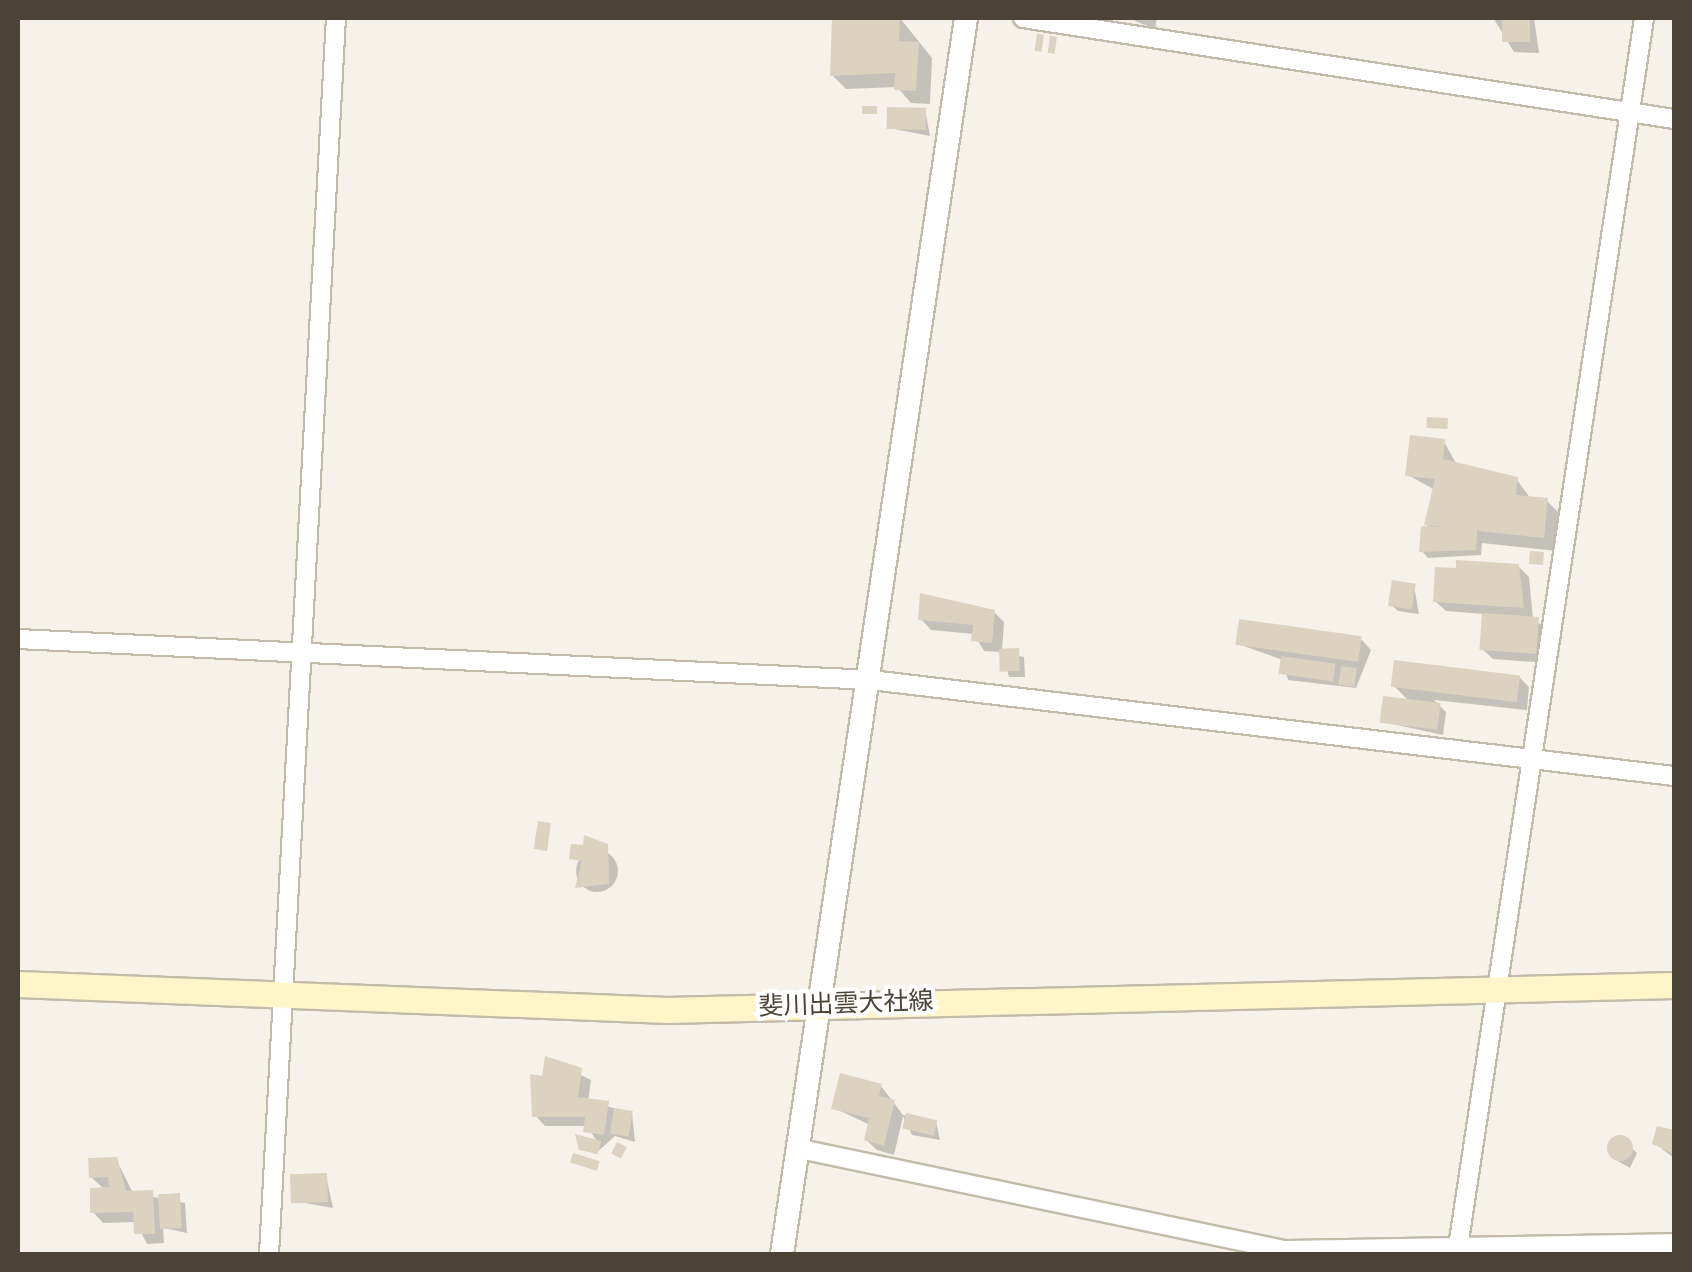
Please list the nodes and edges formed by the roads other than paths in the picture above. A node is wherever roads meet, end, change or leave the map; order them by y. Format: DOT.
graph roads {
  1 [pos="336,18"];
  2 [pos="966,18"];
  3 [pos="1023,18"];
  4 [pos="1644,18"];
  5 [pos="1630,113"];
  6 [pos="1674,120"];
  7 [pos="18,639"];
  8 [pos="297,656"];
  9 [pos="871,680"];
  10 [pos="1530,760"];
  11 [pos="1674,776"];
  12 [pos="18,984"];
  13 [pos="1674,985"];
  14 [pos="1496,986"];
  15 [pos="282,998"];
  16 [pos="824,1006"];
  17 [pos="800,1149"];
  18 [pos="1674,1243"];
  19 [pos="1458,1247"];
  20 [pos="1282,1252"];
  21 [pos="269,1254"];
  22 [pos="782,1254"];
  1 -- 8 [label="street"];
  2 -- 9 [label="street"];
  3 -- 5 [label="street"];
  4 -- 5 [label="street"];
  5 -- 6 [label="street"];
  5 -- 10 [label="street"];
  7 -- 8 [label="street"];
  8 -- 9 [label="street"];
  8 -- 15 [label="street"];
  9 -- 10 [label="street"];
  9 -- 16 [label="street"];
  10 -- 11 [label="street"];
  10 -- 14 [label="street"];
  12 -- 15 [label="main road, 斐川出雲大社線"];
  13 -- 14 [label="main road, 斐川出雲大社線"];
  14 -- 16 [label="main road, 斐川出雲大社線"];
  14 -- 19 [label="street"];
  15 -- 16 [label="main road, 斐川出雲大社線"];
  15 -- 21 [label="street"];
  16 -- 17 [label="street"];
  17 -- 20 [label="street"];
  17 -- 22 [label="street"];
  18 -- 19 [label="street"];
  19 -- 20 [label="street"];
}
